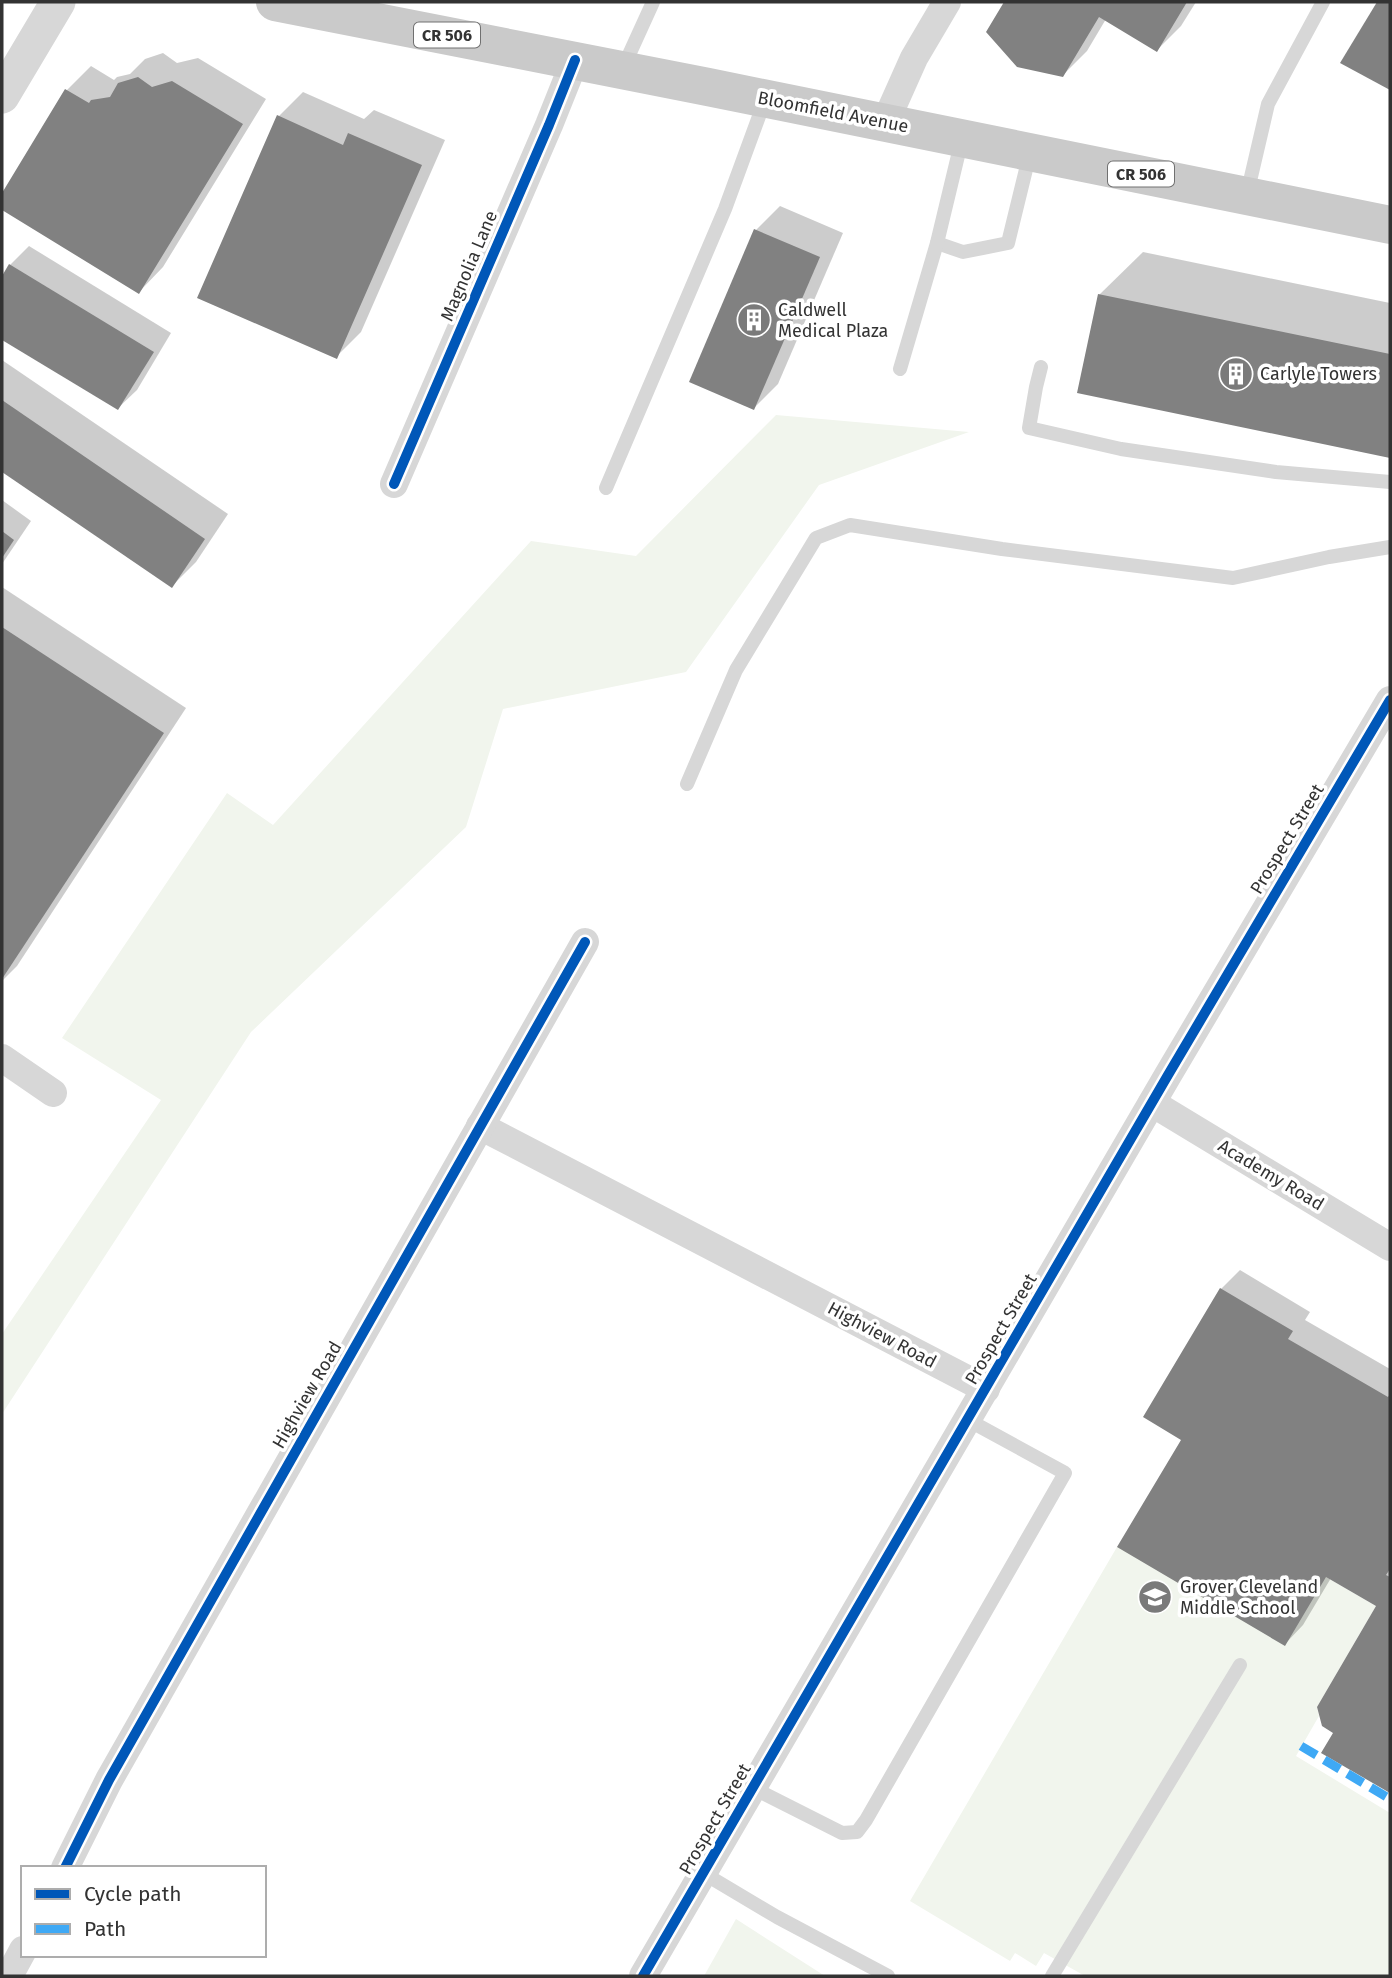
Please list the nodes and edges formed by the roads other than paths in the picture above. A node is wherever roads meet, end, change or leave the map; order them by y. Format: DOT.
graph roads {
  1 [pos="58,2"];
  2 [pos="275,2"];
  3 [pos="653,2"];
  4 [pos="947,2"];
  5 [pos="1323,2"];
  6 [pos="575,60"];
  7 [pos="622,70"];
  8 [pos="2,96"];
  9 [pos="766,99"];
  10 [pos="885,123"];
  11 [pos="962,138"];
  12 [pos="1031,152"];
  13 [pos="1246,196"];
  14 [pos="1390,225"];
  15 [pos="937,243"];
  16 [pos="1041,367"];
  17 [pos="900,369"];
  18 [pos="1390,482"];
  19 [pos="394,484"];
  20 [pos="606,488"];
  21 [pos="1390,547"];
  22 [pos="1390,700"];
  23 [pos="687,784"];
  24 [pos="585,942"];
  25 [pos="2,1058"];
  26 [pos="53,1093"];
  27 [pos="1152,1103"];
  28 [pos="480,1126"];
  29 [pos="1390,1247"];
  30 [pos="986,1389"];
  31 [pos="968,1420"];
  32 [pos="1240,1665"];
  33 [pos="753,1788"];
  34 [pos="66,1866"];
  35 [pos="704,1873"];
  36 [pos="21,1954"];
  37 [pos="9,1976"];
  38 [pos="643,1976"];
  39 [pos="888,1976"];
  40 [pos="1052,1976"];
  1 -- 8 [label="street"];
  2 -- 6 [label="main road, Bloomfield Avenue / CR 506"];
  3 -- 7 [label="lane"];
  4 -- 10 [label="street"];
  5 -- 13 [label="lane"];
  6 -- 7 [label="main road, Bloomfield Avenue / CR 506"];
  6 -- 19 [label="street, Magnolia Lane"];
  7 -- 9 [label="main road, Bloomfield Avenue / CR 506"];
  9 -- 10 [label="main road, Bloomfield Avenue / CR 506"];
  9 -- 20 [label="lane"];
  10 -- 11 [label="main road, Bloomfield Avenue / CR 506"];
  11 -- 12 [label="main road, Bloomfield Avenue / CR 506"];
  11 -- 15 [label="lane"];
  12 -- 13 [label="main road, Bloomfield Avenue / CR 506"];
  12 -- 15 [label="lane"];
  13 -- 14 [label="main road, Bloomfield Avenue / CR 506"];
  15 -- 17 [label="lane"];
  16 -- 18 [label="lane"];
  21 -- 23 [label="lane"];
  22 -- 27 [label="street, Prospect Street"];
  24 -- 28 [label="street, Highview Road"];
  25 -- 26 [label="street"];
  27 -- 29 [label="street, Academy Road"];
  27 -- 30 [label="street, Prospect Street"];
  28 -- 30 [label="street, Highview Road"];
  28 -- 34 [label="street, Highview Road"];
  30 -- 31 [label="street, Prospect Street"];
  31 -- 33 [label="street, Prospect Street"];
  31 -- 33 [label="lane"];
  32 -- 40 [label="lane"];
  33 -- 35 [label="street, Prospect Street"];
  35 -- 38 [label="street, Prospect Street"];
  35 -- 39 [label="lane"];
  36 -- 37 [label="street"];
}
